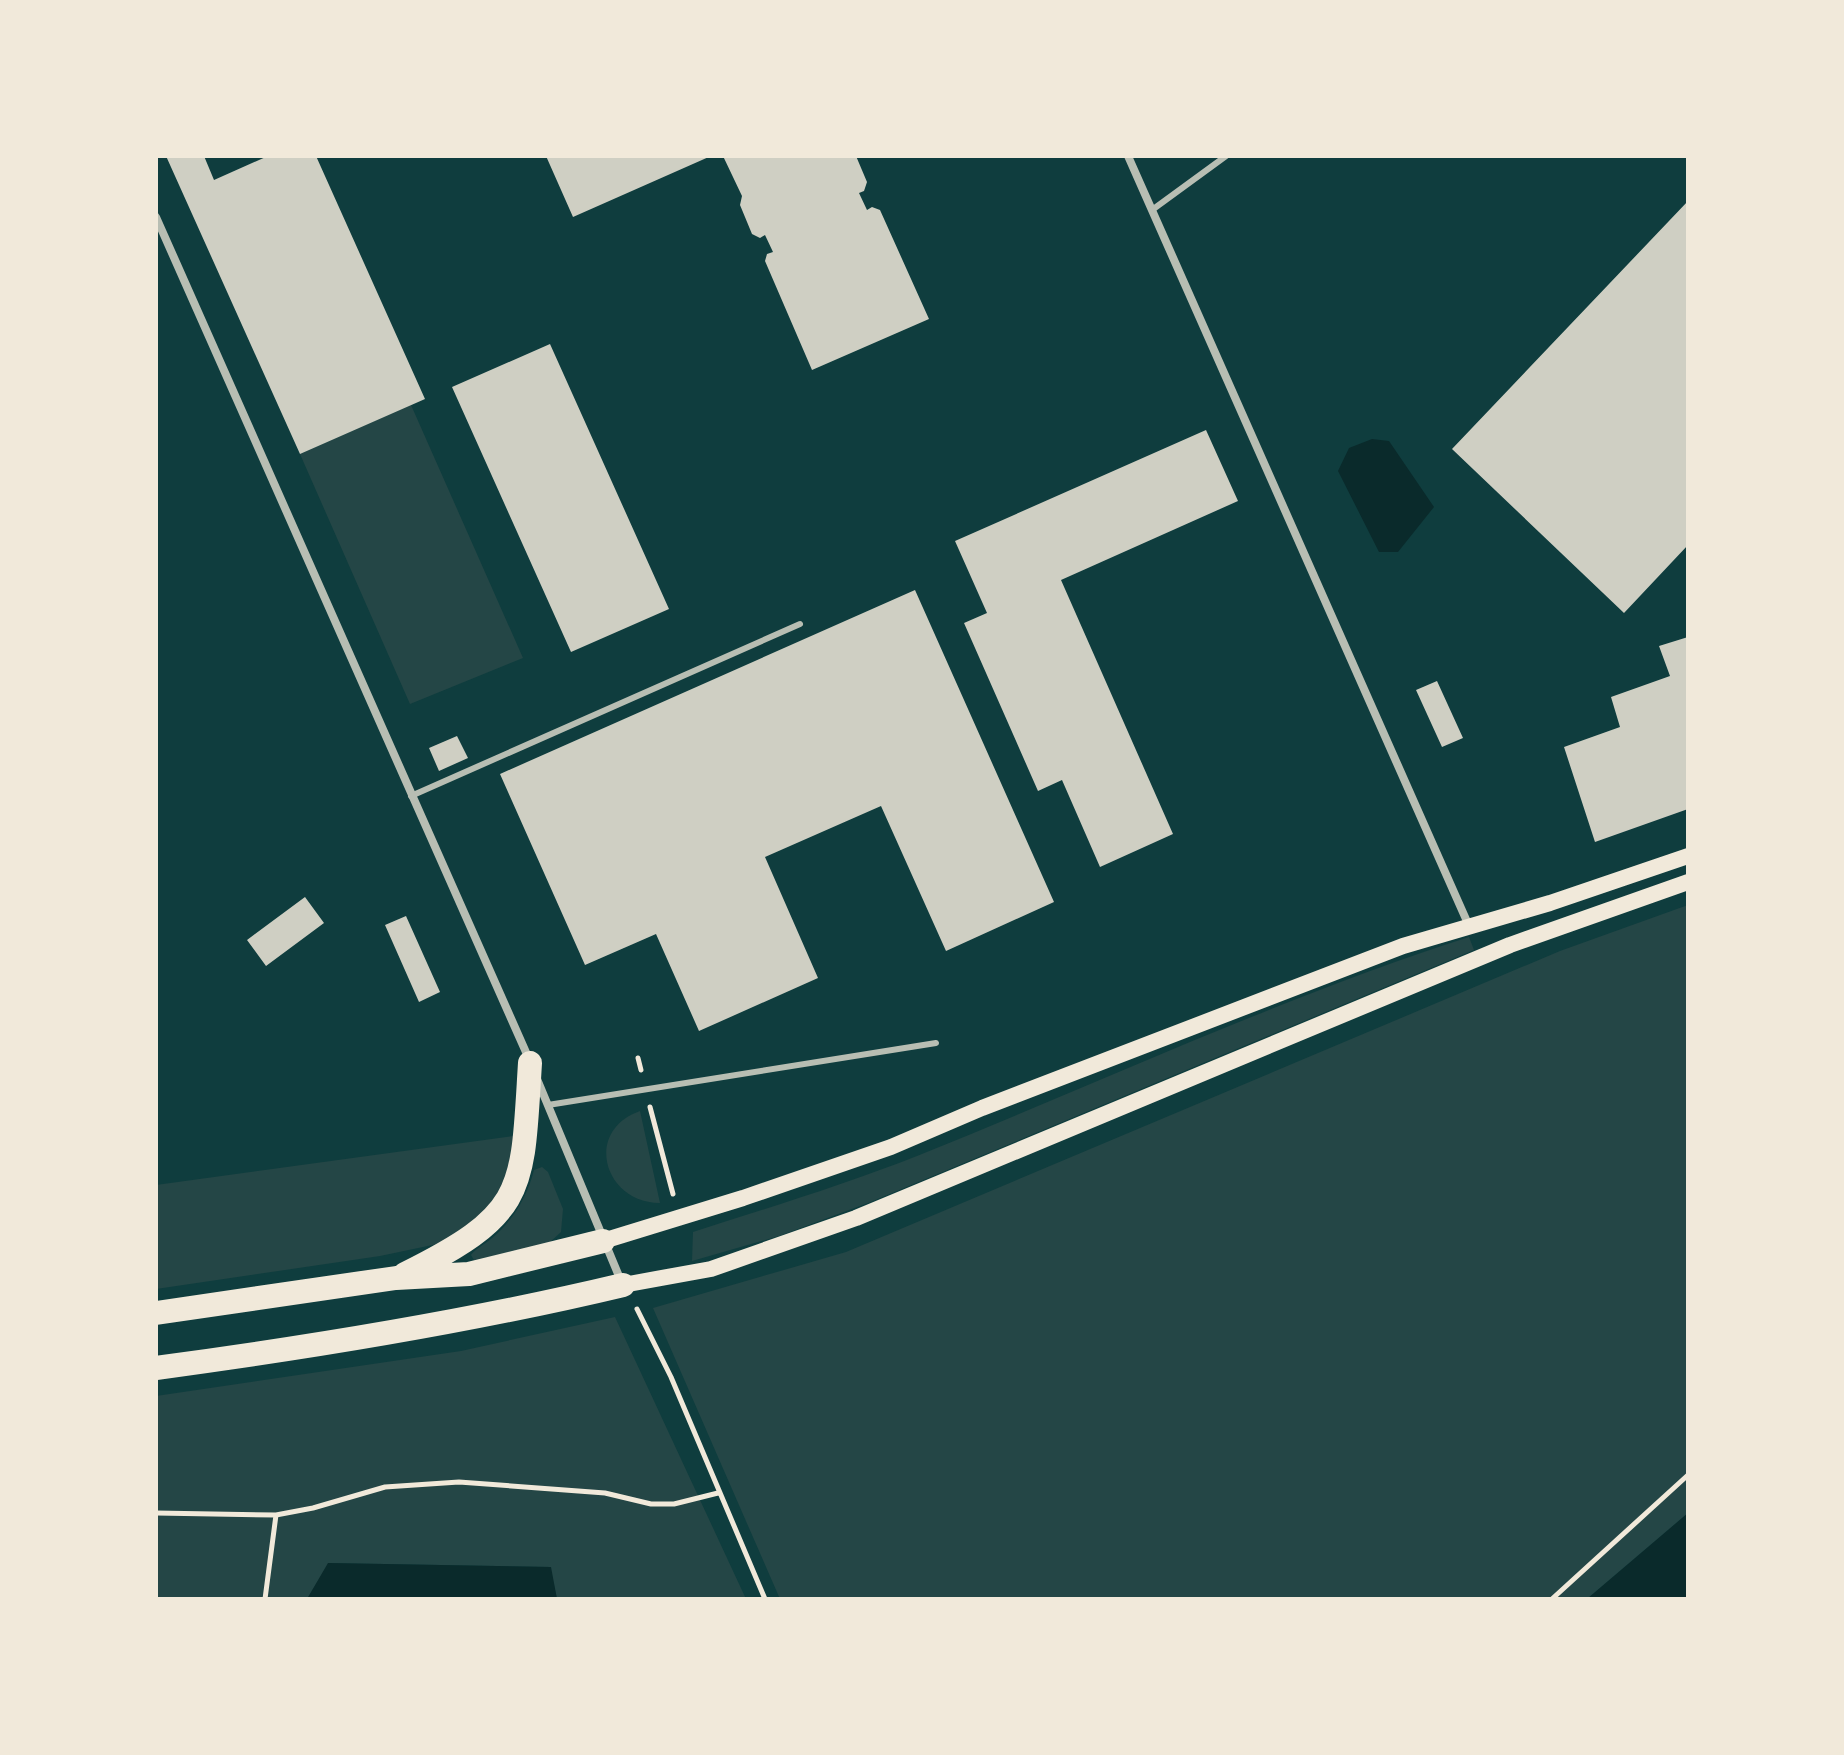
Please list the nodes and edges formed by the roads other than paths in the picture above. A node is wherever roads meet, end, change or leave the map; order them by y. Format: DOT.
graph roads {
  1 [pos="1128,156"];
  2 [pos="1226,156"];
  3 [pos="1152,210"];
  4 [pos="156,217"];
  5 [pos="800,624"];
  6 [pos="411,796"];
  7 [pos="1688,856"];
  8 [pos="1688,882"];
  9 [pos="1469,927"];
  10 [pos="936,1043"];
  11 [pos="530,1063"];
  12 [pos="548,1105"];
  13 [pos="603,1241"];
  14 [pos="396,1278"];
  15 [pos="623,1285"];
  16 [pos="156,1313"];
  17 [pos="156,1368"];
  1 -- 3 [label="street"];
  2 -- 3 [label="lane"];
  3 -- 9 [label="street"];
  4 -- 6 [label="street"];
  5 -- 6 [label="lane"];
  6 -- 11 [label="street"];
  7 -- 9 [label="main road"];
  8 -- 15 [label="main road"];
  9 -- 13 [label="main road"];
  10 -- 12 [label="lane"];
  11 -- 12 [label="street"];
  11 -- 14 [label="highway"];
  12 -- 13 [label="street"];
  13 -- 14 [label="highway"];
  13 -- 15 [label="street"];
  14 -- 16 [label="highway"];
  15 -- 17 [label="highway"];
}
